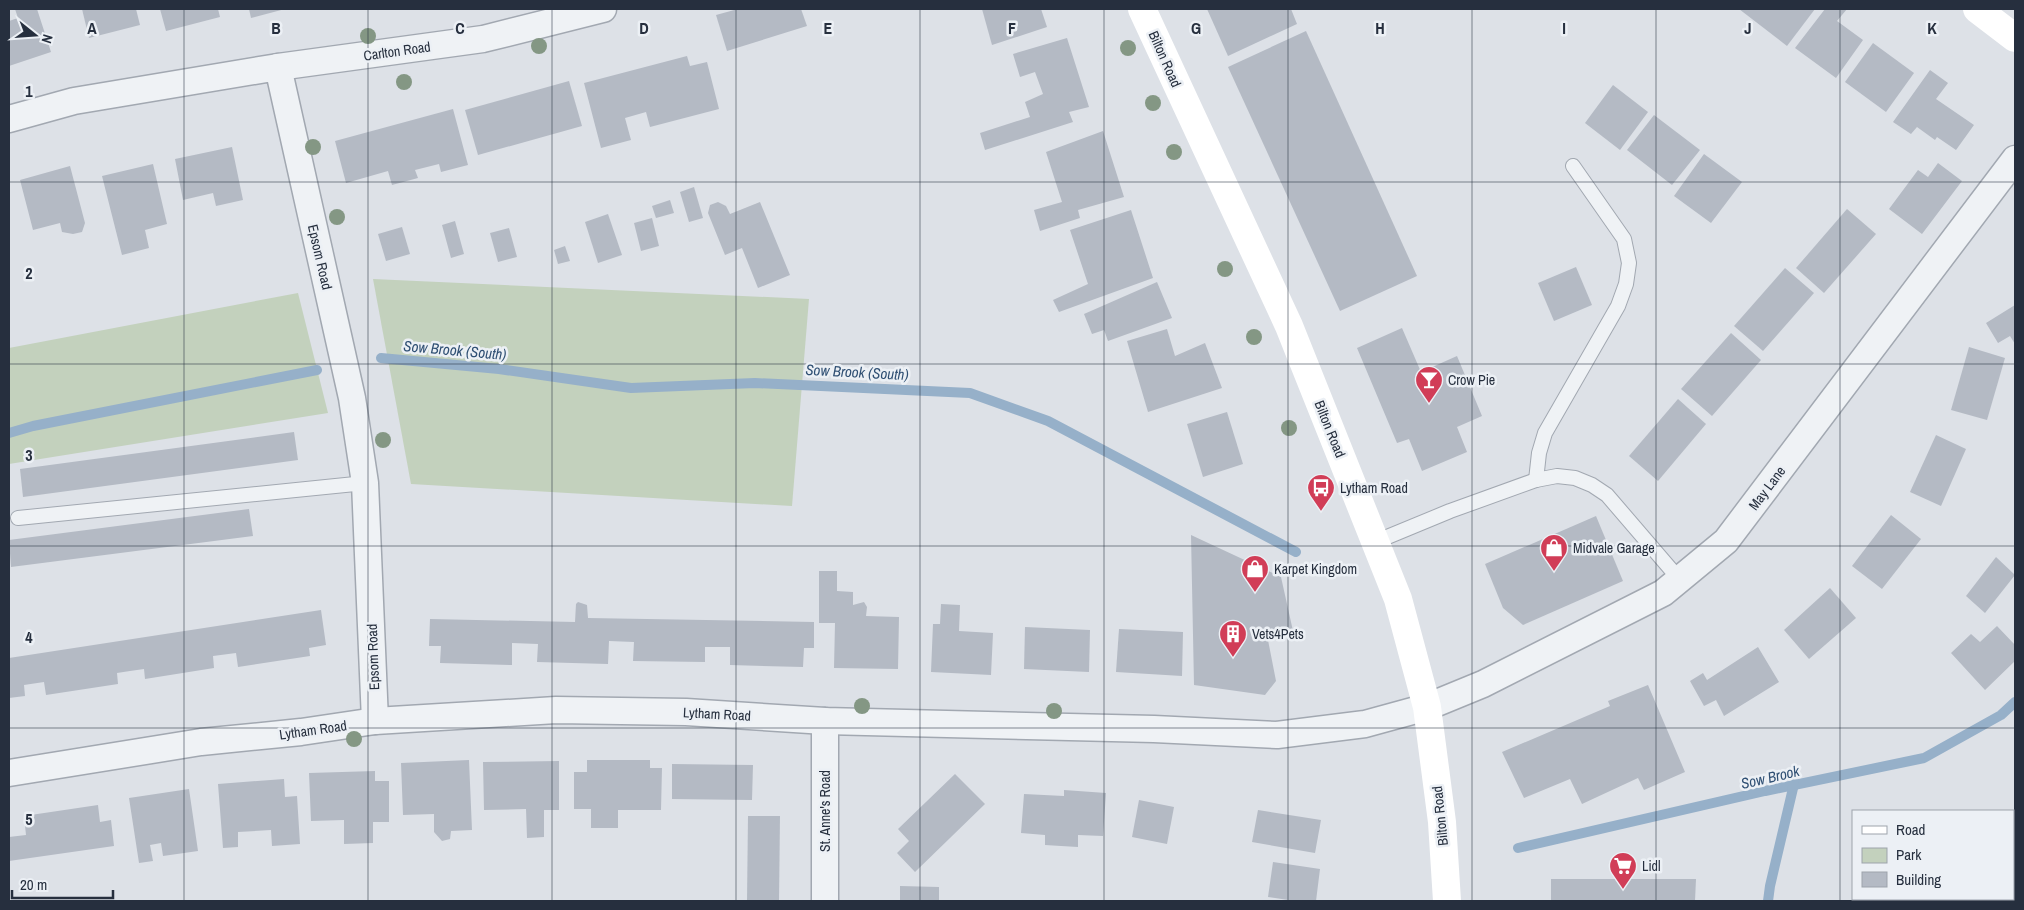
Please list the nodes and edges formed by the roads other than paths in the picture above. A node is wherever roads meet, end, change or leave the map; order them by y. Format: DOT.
graph roads {
  1 [pos="603,9"];
  2 [pos="1142,9"];
  3 [pos="1977,9"];
  4 [pos="2015,38"];
  5 [pos="278,67"];
  6 [pos="9,119"];
  7 [pos="2015,159"];
  8 [pos="1573,166"];
  9 [pos="1536,480"];
  10 [pos="365,483"];
  11 [pos="18,518"];
  12 [pos="1375,542"];
  13 [pos="1680,580"];
  14 [pos="1427,707"];
  15 [pos="375,721"];
  16 [pos="825,721"];
  17 [pos="9,773"];
  18 [pos="825,901"];
  19 [pos="1447,901"];
  1 -- 5 [label="street, Carlton Road"];
  2 -- 12 [label="main road, Bilton Road"];
  3 -- 4 [label="main road"];
  5 -- 6 [label="street"];
  5 -- 10 [label="street, Epsom Road"];
  7 -- 13 [label="street, May Lane"];
  8 -- 9 [label="lane"];
  9 -- 12 [label="lane"];
  9 -- 13 [label="lane"];
  10 -- 11 [label="lane"];
  10 -- 15 [label="street, Epsom Road"];
  12 -- 14 [label="main road, Bilton Road"];
  13 -- 14 [label="street, May Lane"];
  14 -- 16 [label="street, Lytham Road"];
  14 -- 19 [label="main road, Bilton Road"];
  15 -- 16 [label="street, Lytham Road"];
  15 -- 17 [label="street, Lytham Road"];
  16 -- 18 [label="street, St. Anne's Road"];
}
